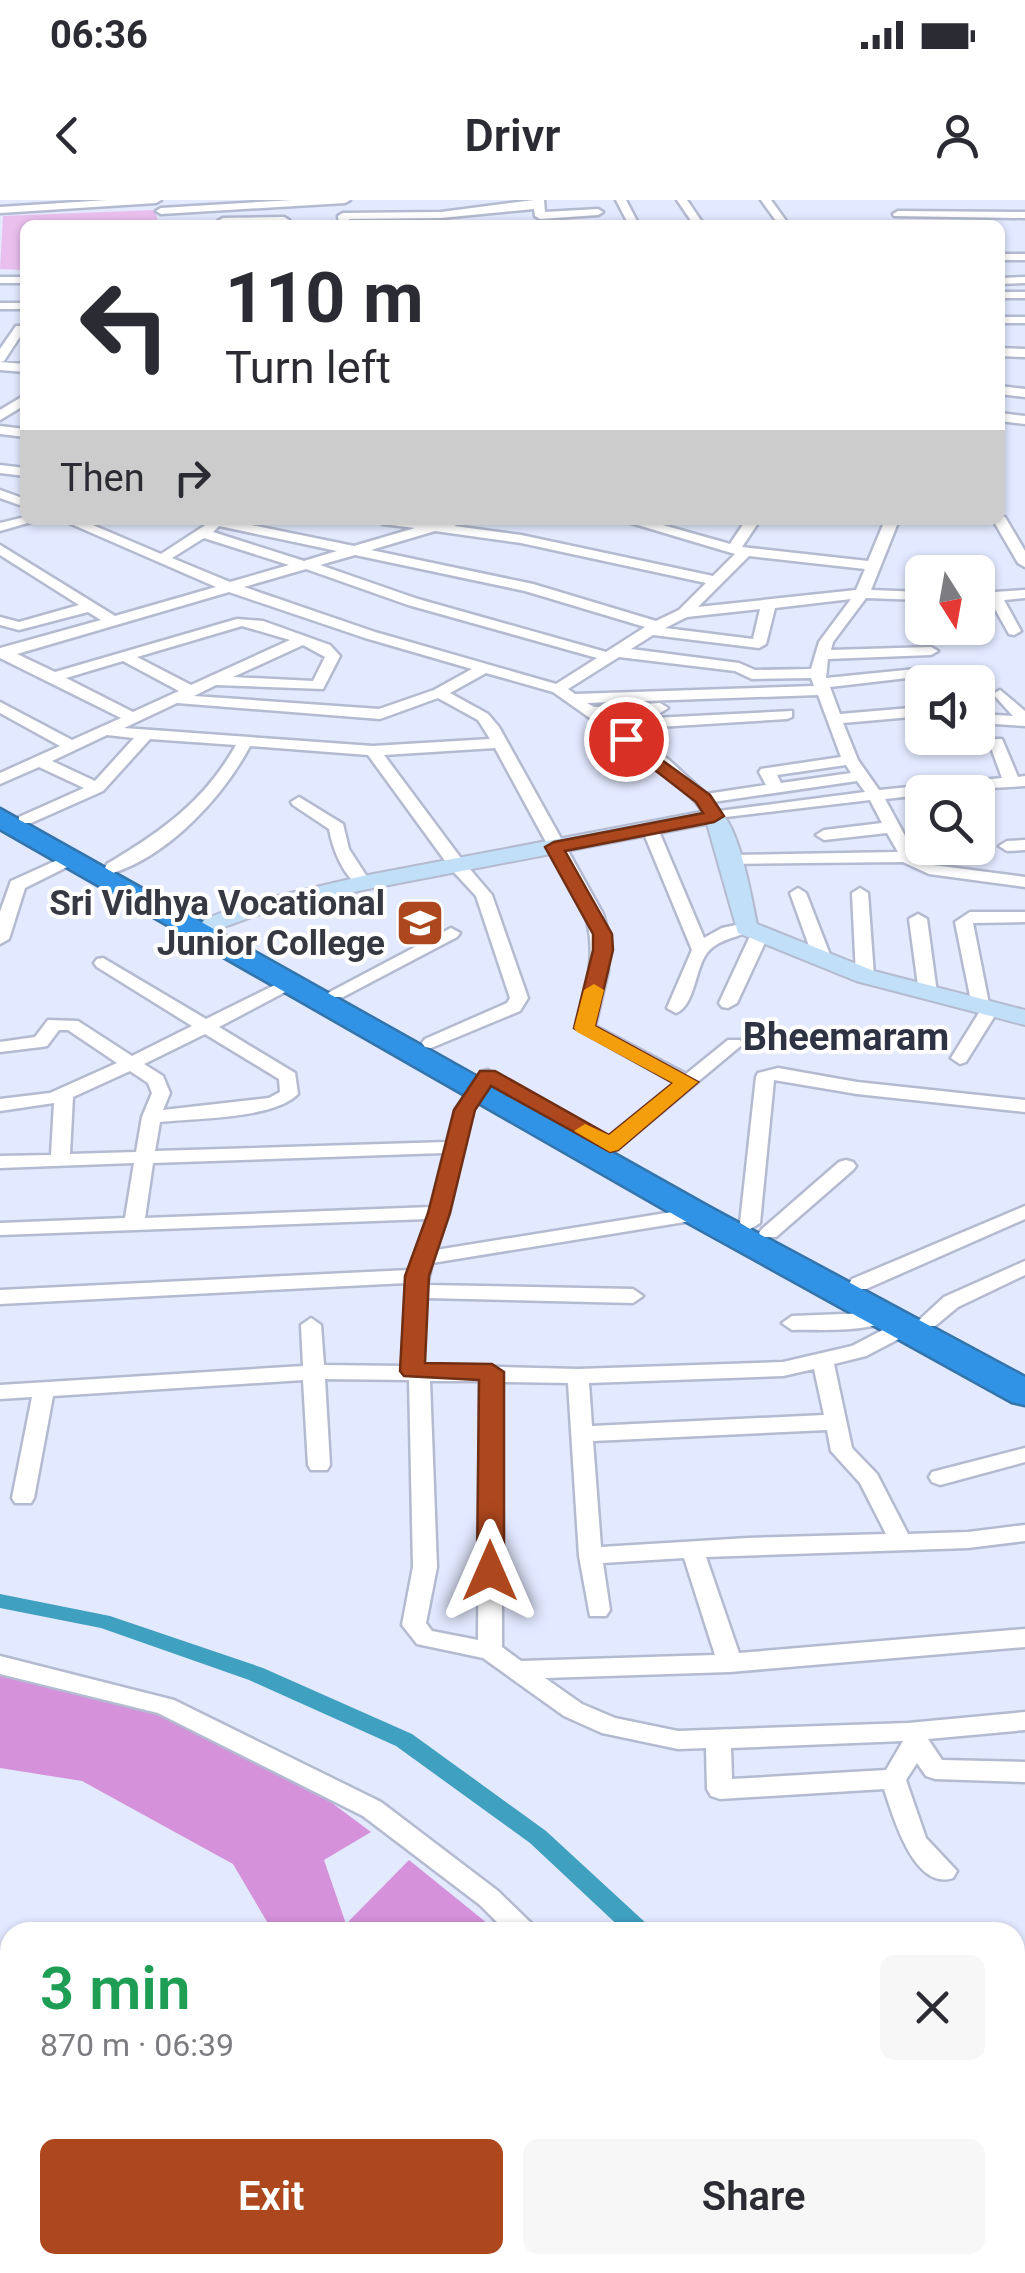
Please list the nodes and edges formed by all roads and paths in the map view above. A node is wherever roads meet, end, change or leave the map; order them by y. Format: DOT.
graph roads {
  1 [pos="345,200"];
  2 [pos="377,200"];
  3 [pos="440,200"];
  4 [pos="1013,201"];
  5 [pos="212,203"];
  6 [pos="539,203"];
  7 [pos="158,204"];
  8 [pos="91,205"];
  9 [pos="509,208"];
  10 [pos="0,210"];
  11 [pos="598,212"];
  12 [pos="379,214"];
  13 [pos="898,214"];
  14 [pos="1025,215"];
  15 [pos="343,220"];
  16 [pos="444,220"];
  17 [pos="508,220"];
  18 [pos="903,220"];
  19 [pos="1006,280"];
  20 [pos="1025,280"];
  21 [pos="20,331"];
  22 [pos="0,358"];
  23 [pos="82,525"];
  24 [pos="107,525"];
  25 [pos="212,525"];
  26 [pos="216,525"];
  27 [pos="220,525"];
  28 [pos="415,525"];
  29 [pos="443,525"];
  30 [pos="650,525"];
  31 [pos="694,525"];
  32 [pos="751,525"];
  33 [pos="890,525"];
  34 [pos="1003,525"];
  35 [pos="434,528"];
  36 [pos="98,531"];
  37 [pos="687,534"];
  38 [pos="358,550"];
  39 [pos="738,552"];
  40 [pos="3,554"];
  41 [pos="162,558"];
  42 [pos="1025,563"];
  43 [pos="306,565"];
  44 [pos="872,566"];
  45 [pos="715,582"];
  46 [pos="229,587"];
  47 [pos="862,594"];
  48 [pos="1025,594"];
  49 [pos="905,595"];
  50 [pos="995,597"];
  51 [pos="769,602"];
  52 [pos="90,606"];
  53 [pos="684,614"];
  54 [pos="0,621"];
  55 [pos="114,622"];
  56 [pos="654,628"];
  57 [pos="1014,631"];
  58 [pos="302,640"];
  59 [pos="758,644"];
  60 [pos="929,645"];
  61 [pos="823,649"];
  62 [pos="2,652"];
  63 [pos="613,654"];
  64 [pos="124,656"];
  65 [pos="484,668"];
  66 [pos="746,670"];
  67 [pos="905,675"];
  68 [pos="54,678"];
  69 [pos="216,682"];
  70 [pos="822,686"];
  71 [pos="439,692"];
  72 [pos="565,694"];
  73 [pos="1000,694"];
  74 [pos="186,696"];
  75 [pos="0,707"];
  76 [pos="590,712"];
  77 [pos="905,713"];
  78 [pos="786,714"];
  79 [pos="135,719"];
  80 [pos="834,719"];
  81 [pos="995,719"];
  82 [pos="1025,720"];
  83 [pos="610,725"];
  84 [pos="108,732"];
  85 [pos="684,733"];
  86 [pos="146,734"];
  87 [pos="626,739"];
  88 [pos="245,742"];
  89 [pos="997,742"];
  90 [pos="500,743"];
  91 [pos="74,747"];
  92 [pos="373,751"];
  93 [pos="850,760"];
  94 [pos="40,762"];
  95 [pos="860,776"];
  96 [pos="1018,782"];
  97 [pos="776,787"];
  98 [pos="97,788"];
  99 [pos="875,795"];
  100 [pos="299,802"];
  101 [pos="5,807"];
  102 [pos="709,808"];
  103 [pos="892,827"];
  104 [pos="650,829"];
  105 [pos="824,835"];
  106 [pos="554,847"];
  107 [pos="905,849"];
  108 [pos="905,856"];
  109 [pos="72,858"];
  110 [pos="731,860"];
  111 [pos="923,865"];
  112 [pos="457,866"];
  113 [pos="113,868"];
  114 [pos="363,882"];
  115 [pos="1025,882"];
  116 [pos="860,893"];
  117 [pos="798,894"];
  118 [pos="1025,917"];
  119 [pos="918,919"];
  120 [pos="213,924"];
  121 [pos="752,932"];
  122 [pos="452,933"];
  123 [pos="0,939"];
  124 [pos="700,948"];
  125 [pos="823,960"];
  126 [pos="103,963"];
  127 [pos="864,976"];
  128 [pos="295,982"];
  129 [pos="336,993"];
  130 [pos="928,993"];
  131 [pos="728,1003"];
  132 [pos="676,1008"];
  133 [pos="986,1008"];
  134 [pos="1025,1018"];
  135 [pos="207,1025"];
  136 [pos="431,1043"];
  137 [pos="734,1044"];
  138 [pos="0,1047"];
  139 [pos="960,1058"];
  140 [pos="130,1064"];
  141 [pos="482,1082"];
  142 [pos="688,1082"];
  143 [pos="64,1096"];
  144 [pos="0,1104"];
  145 [pos="1025,1106"];
  146 [pos="151,1117"];
  147 [pos="610,1145"];
  148 [pos="456,1147"];
  149 [pos="60,1160"];
  150 [pos="144,1160"];
  151 [pos="0,1162"];
  152 [pos="846,1166"];
  153 [pos="1025,1212"];
  154 [pos="439,1213"];
  155 [pos="697,1214"];
  156 [pos="134,1224"];
  157 [pos="759,1228"];
  158 [pos="0,1229"];
  159 [pos="1025,1267"];
  160 [pos="419,1275"];
  161 [pos="859,1284"];
  162 [pos="633,1296"];
  163 [pos="0,1297"];
  164 [pos="906,1321"];
  165 [pos="792,1323"];
  166 [pos="311,1326"];
  167 [pos="823,1361"];
  168 [pos="416,1371"];
  169 [pos="314,1372"];
  170 [pos="492,1372"];
  171 [pos="578,1376"];
  172 [pos="1025,1376"];
  173 [pos="44,1389"];
  174 [pos="0,1392"];
  175 [pos="1025,1393"];
  176 [pos="835,1422"];
  177 [pos="582,1434"];
  178 [pos="1025,1455"];
  179 [pos="319,1466"];
  180 [pos="940,1477"];
  181 [pos="23,1498"];
  182 [pos="1025,1532"];
  183 [pos="901,1542"];
  184 [pos="694,1551"];
  185 [pos="590,1556"];
  186 [pos="598,1610"];
  187 [pos="1025,1638"];
  188 [pos="490,1651"];
  189 [pos="730,1663"];
  190 [pos="0,1665"];
  191 [pos="518,1670"];
  192 [pos="1025,1721"];
  193 [pos="913,1738"];
  194 [pos="718,1739"];
  195 [pos="1025,1772"];
  196 [pos="893,1779"];
  197 [pos="944,1871"];
  198 [pos="513,1922"];
  1 -- 5 [label="street"];
  2 -- 12 [label="street"];
  3 -- 16 [label="street"];
  4 -- 13 [label="street"];
  5 -- 7 [label="street"];
  6 -- 9 [label="street"];
  6 -- 11 [label="street"];
  7 -- 8 [label="street"];
  8 -- 10 [label="street"];
  9 -- 16 [label="street"];
  9 -- 17 [label="street"];
  12 -- 15 [label="street"];
  12 -- 16 [label="street"];
  13 -- 14 [label="street"];
  13 -- 18 [label="street"];
  19 -- 20 [label="street"];
  21 -- 22 [label="street"];
  23 -- 36 [label="street"];
  24 -- 36 [label="street"];
  25 -- 41 [label="street"];
  26 -- 43 [label="street"];
  27 -- 38 [label="street"];
  28 -- 35 [label="street"];
  29 -- 35 [label="street"];
  30 -- 37 [label="street"];
  31 -- 37 [label="street"];
  32 -- 39 [label="street"];
  33 -- 44 [label="street"];
  34 -- 42 [label="street"];
  35 -- 38 [label="street"];
  35 -- 45 [label="street"];
  36 -- 41 [label="street"];
  37 -- 39 [label="street"];
  38 -- 43 [label="street"];
  38 -- 56 [label="street"];
  39 -- 44 [label="street"];
  39 -- 45 [label="street"];
  40 -- 52 [label="street"];
  41 -- 46 [label="street"];
  43 -- 46 [label="street"];
  43 -- 63 [label="street"];
  44 -- 47 [label="street"];
  45 -- 53 [label="street"];
  46 -- 55 [label="street"];
  46 -- 65 [label="street"];
  47 -- 49 [label="street"];
  47 -- 51 [label="street"];
  47 -- 61 [label="street"];
  48 -- 50 [label="street"];
  50 -- 57 [label="street"];
  51 -- 53 [label="street"];
  51 -- 59 [label="street"];
  52 -- 54 [label="street"];
  52 -- 55 [label="street"];
  53 -- 56 [label="street"];
  55 -- 62 [label="street"];
  56 -- 59 [label="street"];
  56 -- 63 [label="street"];
  58 -- 64 [label="street"];
  58 -- 69 [label="street"];
  58 -- 69 [label="street"];
  59 -- 66 [label="street"];
  60 -- 61 [label="street"];
  61 -- 70 [label="street"];
  62 -- 68 [label="street"];
  63 -- 66 [label="street"];
  63 -- 72 [label="street"];
  64 -- 68 [label="street"];
  64 -- 74 [label="street"];
  65 -- 71 [label="street"];
  65 -- 72 [label="street"];
  66 -- 70 [label="street"];
  67 -- 70 [label="street"];
  68 -- 79 [label="street"];
  69 -- 74 [label="street"];
  70 -- 72 [label="street"];
  70 -- 76 [label="street"];
  70 -- 80 [label="street"];
  71 -- 74 [label="street"];
  71 -- 90 [label="street"];
  72 -- 76 [label="street"];
  73 -- 82 [label="street"];
  74 -- 79 [label="street"];
  75 -- 91 [label="street"];
  76 -- 83 [label="street"];
  77 -- 80 [label="street"];
  78 -- 83 [label="street"];
  79 -- 84 [label="street"];
  80 -- 93 [label="street"];
  81 -- 82 [label="street"];
  83 -- 87 [label="street"];
  84 -- 86 [label="street"];
  84 -- 91 [label="street"];
  85 -- 87 [label="street"];
  86 -- 88 [label="street"];
  86 -- 98 [label="street"];
  87 -- 102 [label="street"];
  88 -- 92 [label="street"];
  88 -- 113 [label="street"];
  89 -- 96 [label="street"];
  90 -- 92 [label="street"];
  90 -- 106 [label="street"];
  91 -- 94 [label="street"];
  92 -- 112 [label="street"];
  93 -- 95 [label="street"];
  93 -- 97 [label="street"];
  94 -- 98 [label="street"];
  94 -- 101 [label="street"];
  95 -- 97 [label="street"];
  95 -- 99 [label="street"];
  96 -- 99 [label="street"];
  97 -- 102 [label="street"];
  98 -- 101 [label="street"];
  99 -- 102 [label="street"];
  99 -- 103 [label="street"];
  100 -- 114 [label="street"];
  101 -- 109 [label="highway"];
  101 -- 113 [label="highway"];
  102 -- 104 [label="street"];
  102 -- 110 [label="street"];
  103 -- 105 [label="street"];
  103 -- 107 [label="street"];
  104 -- 106 [label="street"];
  104 -- 124 [label="street"];
  106 -- 112 [label="street"];
  106 -- 142 [label="street"];
  108 -- 110 [label="street"];
  109 -- 123 [label="street"];
  109 -- 128 [label="highway"];
  110 -- 121 [label="street"];
  111 -- 115 [label="street"];
  112 -- 114 [label="street"];
  112 -- 136 [label="street"];
  113 -- 120 [label="highway"];
  114 -- 120 [label="street"];
  116 -- 127 [label="street"];
  117 -- 125 [label="street"];
  118 -- 133 [label="street"];
  119 -- 130 [label="street"];
  120 -- 129 [label="highway"];
  121 -- 124 [label="street"];
  121 -- 125 [label="street"];
  121 -- 131 [label="street"];
  122 -- 129 [label="street"];
  124 -- 132 [label="street"];
  125 -- 127 [label="street"];
  126 -- 135 [label="street"];
  127 -- 130 [label="street"];
  128 -- 135 [label="street"];
  128 -- 141 [label="highway"];
  129 -- 136 [label="highway"];
  130 -- 133 [label="street"];
  133 -- 134 [label="street"];
  133 -- 139 [label="street"];
  135 -- 140 [label="street"];
  135 -- 146 [label="street"];
  136 -- 141 [label="highway"];
  137 -- 142 [label="street"];
  138 -- 140 [label="street"];
  140 -- 143 [label="street"];
  140 -- 146 [label="street"];
  141 -- 147 [label="highway"];
  141 -- 148 [label="street"];
  141 -- 155 [label="highway"];
  142 -- 147 [label="street"];
  143 -- 144 [label="street"];
  143 -- 149 [label="street"];
  145 -- 157 [label="street"];
  146 -- 150 [label="street"];
  147 -- 157 [label="highway"];
  148 -- 150 [label="street"];
  148 -- 154 [label="street"];
  149 -- 150 [label="street"];
  149 -- 151 [label="street"];
  150 -- 156 [label="street"];
  152 -- 157 [label="street"];
  153 -- 161 [label="street"];
  154 -- 156 [label="street"];
  154 -- 160 [label="street"];
  155 -- 160 [label="street"];
  155 -- 164 [label="highway"];
  156 -- 158 [label="street"];
  157 -- 161 [label="highway"];
  159 -- 164 [label="street"];
  160 -- 162 [label="street"];
  160 -- 163 [label="street"];
  160 -- 168 [label="street"];
  161 -- 164 [label="highway"];
  164 -- 165 [label="street"];
  164 -- 167 [label="street"];
  164 -- 172 [label="highway"];
  164 -- 175 [label="highway"];
  166 -- 169 [label="street"];
  167 -- 171 [label="street"];
  167 -- 176 [label="street"];
  168 -- 169 [label="street"];
  168 -- 170 [label="street"];
  168 -- 188 [label="street"];
  169 -- 173 [label="street"];
  169 -- 179 [label="street"];
  170 -- 171 [label="street"];
  170 -- 188 [label="street"];
  171 -- 177 [label="street"];
  173 -- 174 [label="street"];
  173 -- 181 [label="street"];
  176 -- 177 [label="street"];
  176 -- 183 [label="street"];
  177 -- 185 [label="street"];
  178 -- 180 [label="street"];
  182 -- 183 [label="street"];
  183 -- 184 [label="street"];
  184 -- 185 [label="street"];
  184 -- 189 [label="street"];
  185 -- 186 [label="street"];
  187 -- 189 [label="street"];
  188 -- 191 [label="street"];
  189 -- 191 [label="street"];
  190 -- 198 [label="street"];
  191 -- 194 [label="street"];
  192 -- 193 [label="street"];
  193 -- 194 [label="street"];
  193 -- 195 [label="street"];
  193 -- 196 [label="street"];
  194 -- 196 [label="street"];
  196 -- 197 [label="street"];
}
